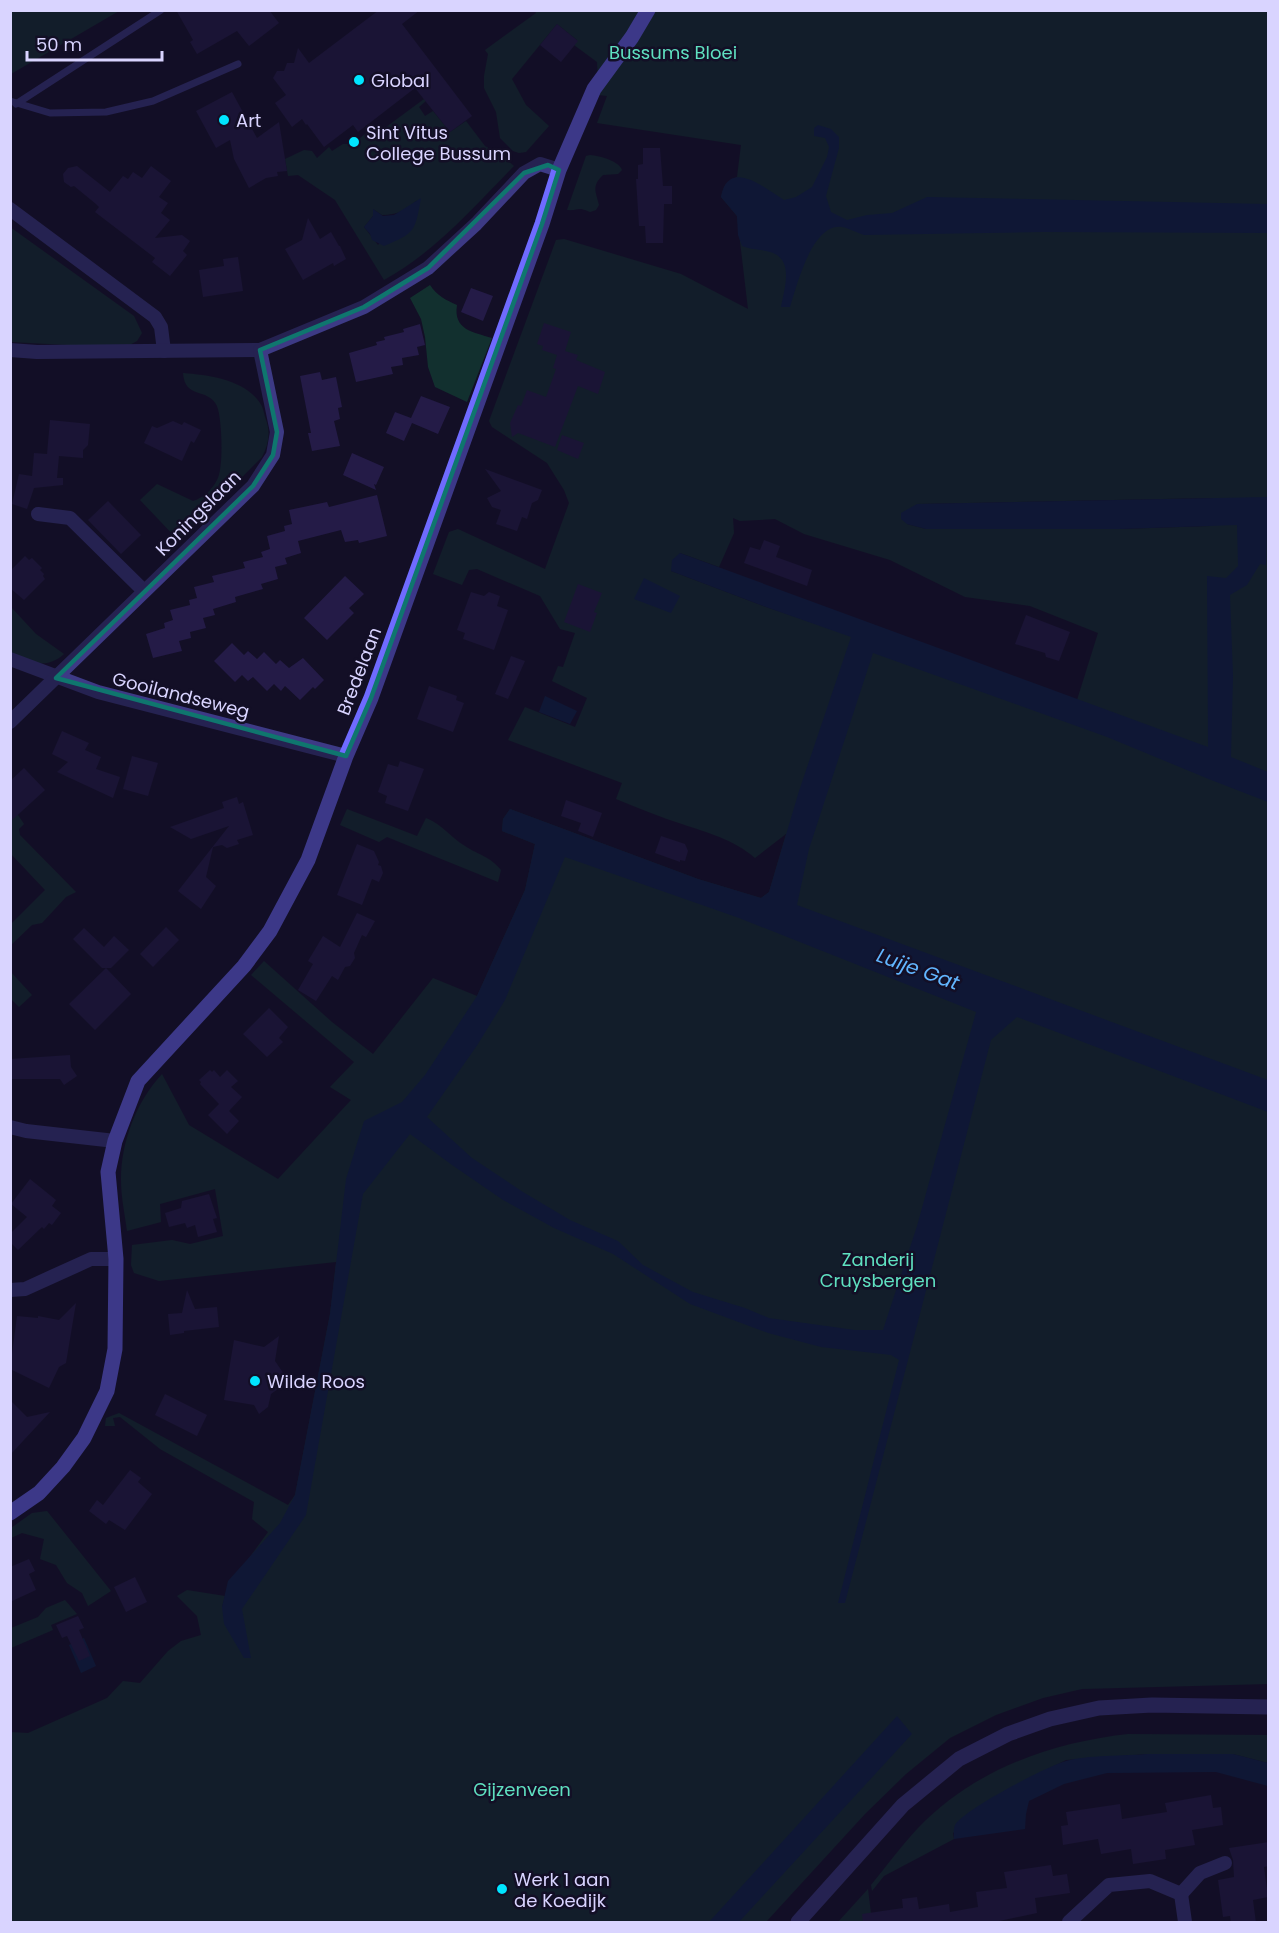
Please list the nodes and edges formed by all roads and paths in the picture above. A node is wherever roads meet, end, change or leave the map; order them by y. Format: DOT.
graph roads {
  1 [pos="161,10"];
  2 [pos="648,10"];
  3 [pos="238,64"];
  4 [pos="13,102"];
  5 [pos="559,170"];
  6 [pos="10,209"];
  7 [pos="10,350"];
  8 [pos="260,350"];
  9 [pos="164,351"];
  10 [pos="38,514"];
  11 [pos="144,591"];
  12 [pos="10,659"];
  13 [pos="56,678"];
  14 [pos="10,722"];
  15 [pos="346,756"];
  16 [pos="10,1127"];
  17 [pos="115,1141"];
  18 [pos="116,1259"];
  19 [pos="10,1290"];
  20 [pos="10,1513"];
  21 [pos="1269,1707"];
  22 [pos="1225,1863"];
  23 [pos="1181,1894"];
  24 [pos="798,1923"];
  25 [pos="1070,1923"];
  26 [pos="1185,1923"];
  1 -- 4 [label="lane"];
  2 -- 5 [label="main road, Bredelaan"];
  3 -- 4 [label="lane"];
  5 -- 8 [label="street"];
  5 -- 15 [label="main road, Bredelaan"];
  6 -- 9 [label="street"];
  7 -- 9 [label="street"];
  8 -- 9 [label="street"];
  8 -- 11 [label="street, Koningslaan"];
  10 -- 11 [label="street"];
  11 -- 13 [label="street, Koningslaan"];
  12 -- 13 [label="street, Gooilandseweg"];
  13 -- 14 [label="street, Koningslaan"];
  13 -- 15 [label="street, Gooilandseweg"];
  15 -- 17 [label="main road, Bredelaan"];
  16 -- 17 [label="street"];
  17 -- 18 [label="main road, Bredelaan"];
  18 -- 19 [label="street"];
  18 -- 20 [label="main road, Bredelaan"];
  21 -- 24 [label="street"];
  22 -- 23 [label="street"];
  23 -- 25 [label="street"];
  23 -- 26 [label="street"];
}
